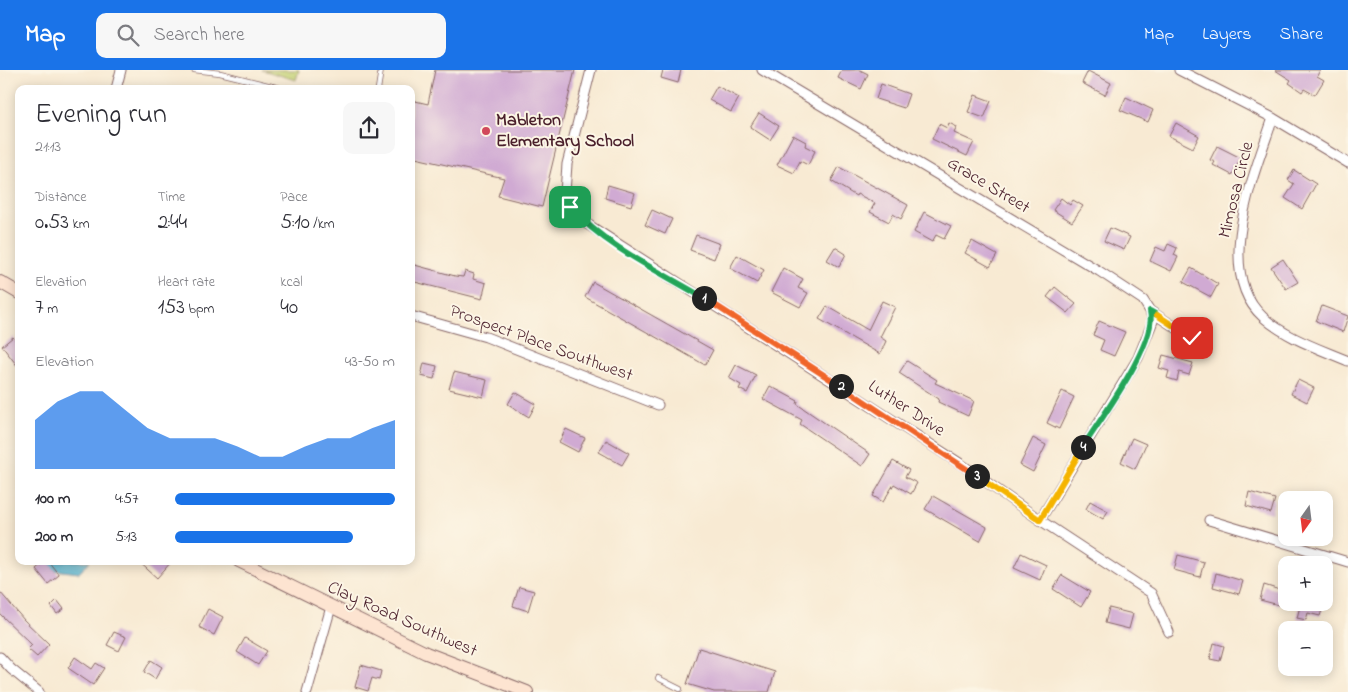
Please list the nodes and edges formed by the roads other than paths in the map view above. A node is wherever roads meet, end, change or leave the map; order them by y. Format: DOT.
graph roads {
  1 [pos="121,70"];
  2 [pos="194,70"];
  3 [pos="381,70"];
  4 [pos="591,70"];
  5 [pos="762,70"];
  6 [pos="1179,70"];
  7 [pos="117,85"];
  8 [pos="268,85"];
  9 [pos="379,85"];
  10 [pos="1273,118"];
  11 [pos="1348,163"];
  12 [pos="0,282"];
  13 [pos="15,291"];
  14 [pos="1150,311"];
  15 [pos="415,317"];
  16 [pos="1192,338"];
  17 [pos="1348,361"];
  18 [pos="658,405"];
  19 [pos="1040,520"];
  20 [pos="1209,520"];
  21 [pos="1348,562"];
  22 [pos="247,565"];
  23 [pos="331,607"];
  24 [pos="1169,632"];
  25 [pos="0,657"];
  26 [pos="658,678"];
  27 [pos="680,689"];
  28 [pos="39,692"];
  29 [pos="307,692"];
  30 [pos="527,692"];
  1 -- 7 [label="street"];
  2 -- 8 [label="lane"];
  3 -- 9 [label="lane"];
  4 -- 19 [label="street, Luther Drive"];
  5 -- 14 [label="street, Grace Street"];
  6 -- 10 [label="street"];
  10 -- 11 [label="street"];
  10 -- 17 [label="street, Mimosa Circle"];
  12 -- 13 [label="street"];
  14 -- 16 [label="street, Grace Street"];
  14 -- 19 [label="street"];
  15 -- 18 [label="street, Prospect Place Southwest"];
  19 -- 24 [label="street, Luther Drive"];
  20 -- 21 [label="street"];
  22 -- 23 [label="street, Clay Road Southwest"];
  23 -- 29 [label="street"];
  23 -- 30 [label="street, Clay Road Southwest"];
  25 -- 28 [label="street"];
  26 -- 27 [label="lane"];
}
